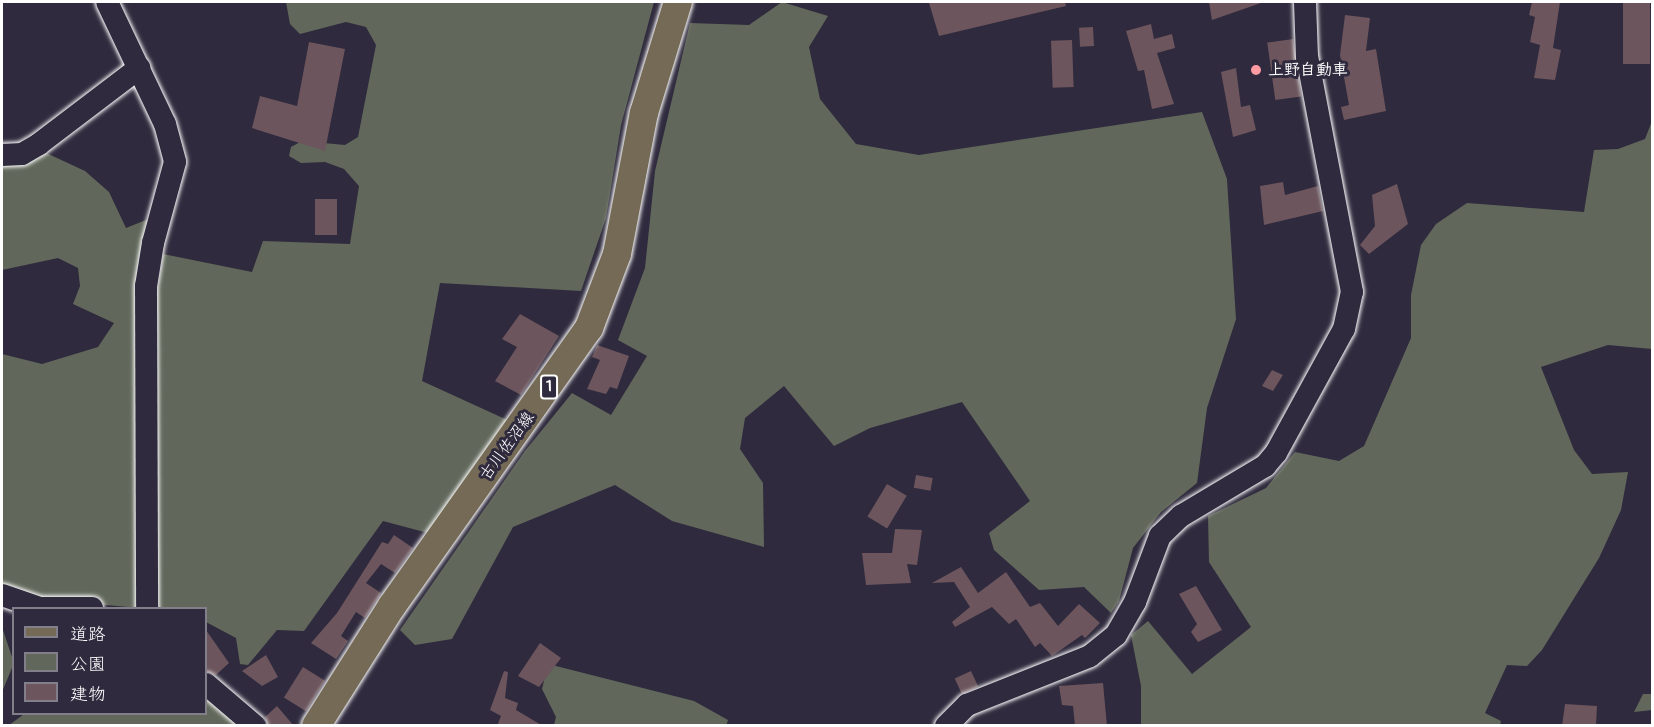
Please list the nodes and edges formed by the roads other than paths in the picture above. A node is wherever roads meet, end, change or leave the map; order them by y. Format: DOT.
graph roads {
  1 [pos="107,2"];
  2 [pos="678,2"];
  3 [pos="1305,2"];
  4 [pos="139,68"];
  5 [pos="2,155"];
  6 [pos="2,595"];
  7 [pos="36,607"];
  8 [pos="147,607"];
  9 [pos="207,685"];
  10 [pos="255,726"];
  11 [pos="316,726"];
  12 [pos="946,726"];
  1 -- 4 [label="street"];
  2 -- 11 [label="main road, 古川佐沼線 / 1"];
  3 -- 12 [label="street"];
  4 -- 5 [label="street"];
  4 -- 8 [label="street"];
  6 -- 7 [label="street"];
  9 -- 10 [label="street"];
}
